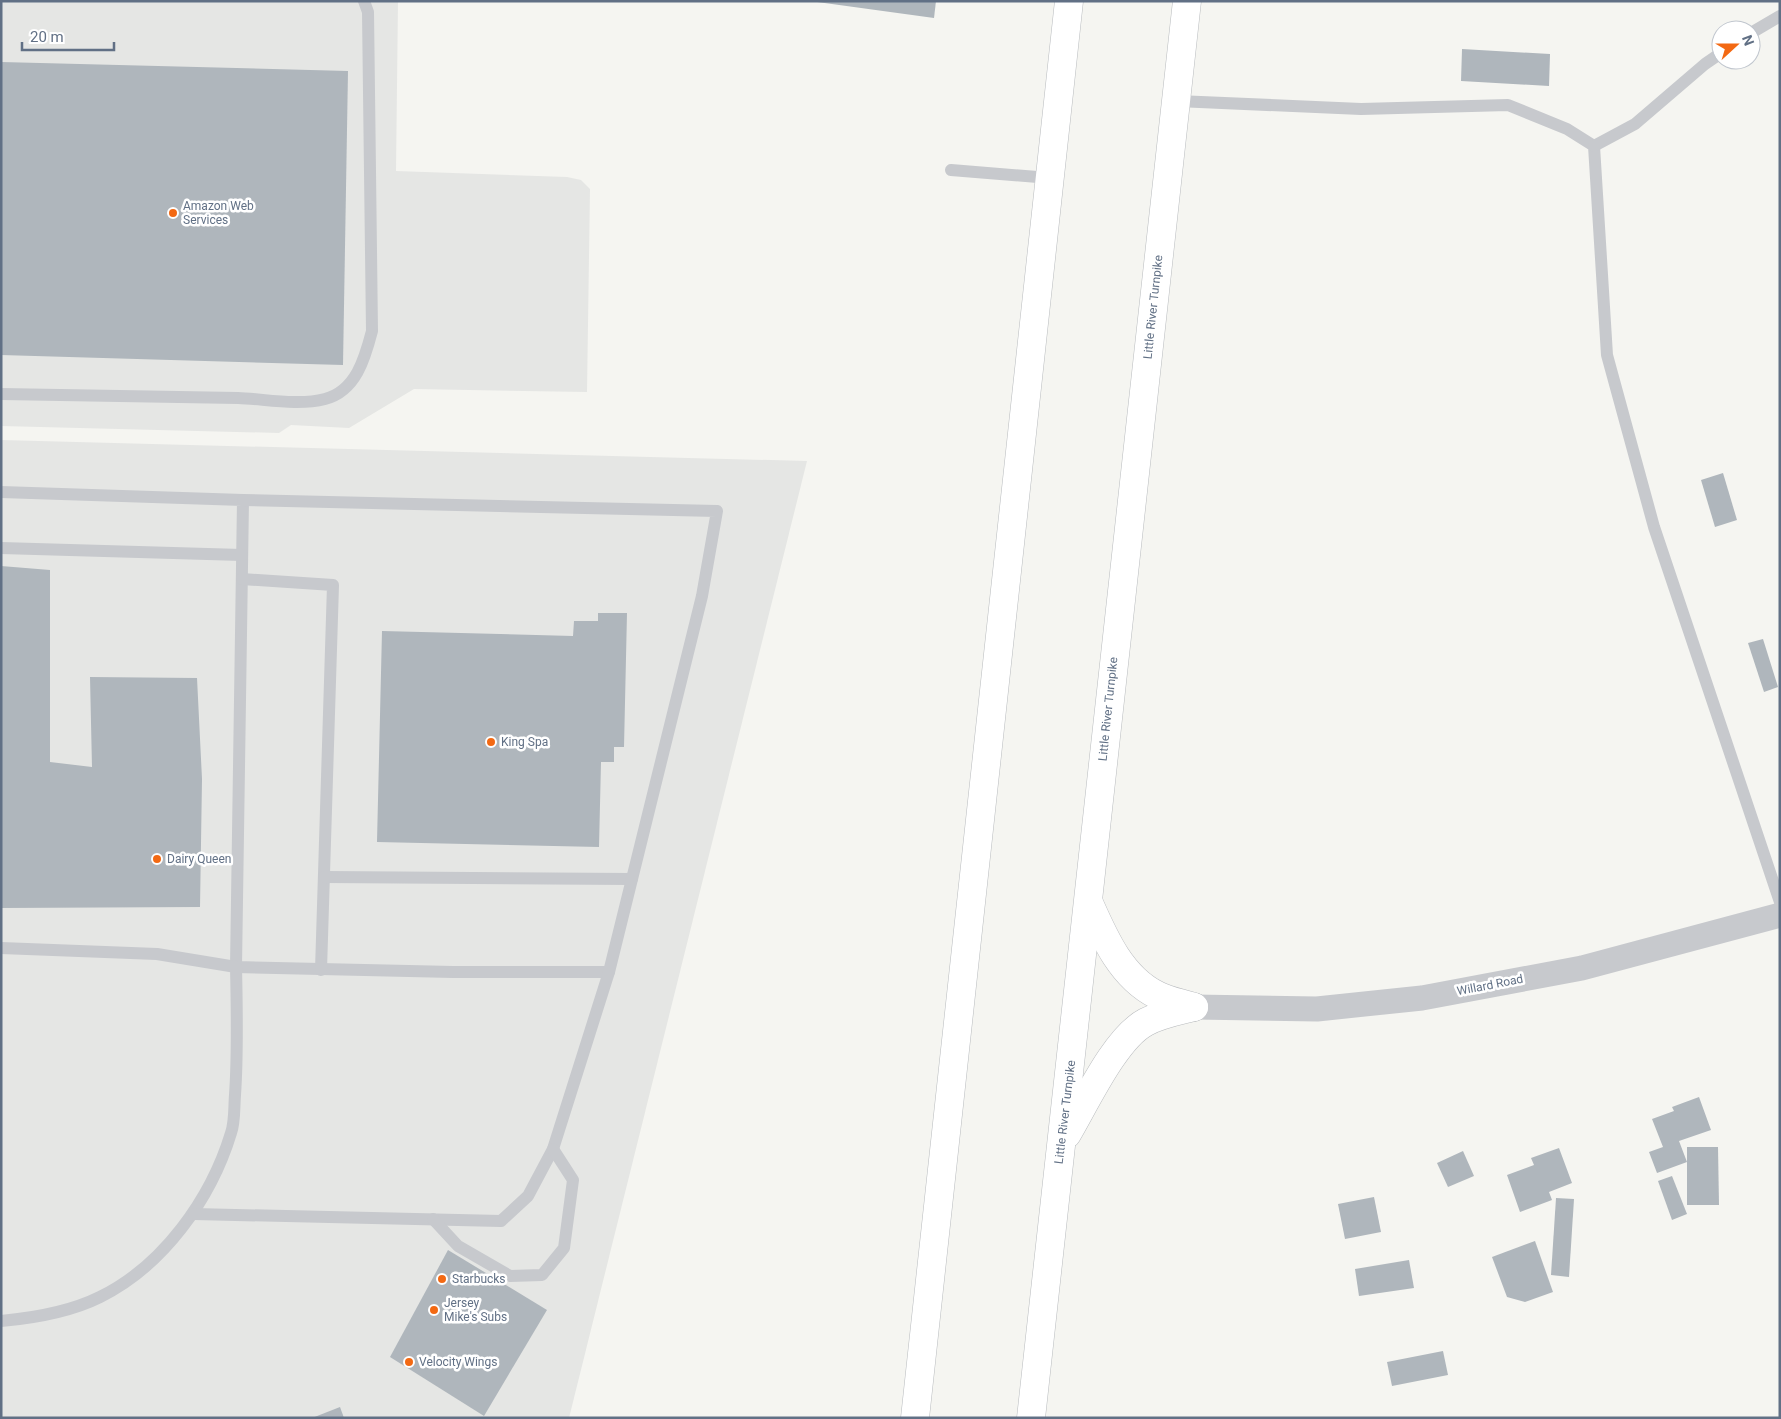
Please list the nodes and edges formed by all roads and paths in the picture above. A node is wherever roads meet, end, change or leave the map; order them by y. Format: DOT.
graph roads {
  1 [pos="364,1"];
  2 [pos="1069,1"];
  3 [pos="1187,1"];
  4 [pos="1780,16"];
  5 [pos="1761,27"];
  6 [pos="1711,60"];
  7 [pos="1176,101"];
  8 [pos="1594,146"];
  9 [pos="951,170"];
  10 [pos="1050,178"];
  11 [pos="1,394"];
  12 [pos="1,492"];
  13 [pos="243,500"];
  14 [pos="1,548"];
  15 [pos="242,555"];
  16 [pos="242,579"];
  17 [pos="324,877"];
  18 [pos="632,879"];
  19 [pos="1089,902"];
  20 [pos="1780,902"];
  21 [pos="1780,915"];
  22 [pos="1,948"];
  23 [pos="236,967"];
  24 [pos="321,970"];
  25 [pos="610,972"];
  26 [pos="1194,1007"];
  27 [pos="1061,1144"];
  28 [pos="553,1149"];
  29 [pos="194,1214"];
  30 [pos="433,1219"];
  31 [pos="1,1320"];
  32 [pos="915,1418"];
  33 [pos="1031,1418"];
  1 -- 11 [label="lane"];
  2 -- 10 [label="highway"];
  3 -- 7 [label="highway, Little River Turnpike"];
  4 -- 5 [label="lane"];
  6 -- 8 [label="lane"];
  7 -- 8 [label="lane"];
  7 -- 19 [label="highway, Little River Turnpike"];
  8 -- 20 [label="lane"];
  9 -- 10 [label="lane"];
  10 -- 32 [label="highway"];
  12 -- 13 [label="lane"];
  13 -- 15 [label="lane"];
  13 -- 18 [label="lane"];
  14 -- 15 [label="lane"];
  15 -- 16 [label="lane"];
  16 -- 17 [label="lane"];
  16 -- 23 [label="lane"];
  17 -- 18 [label="lane"];
  17 -- 24 [label="lane"];
  18 -- 25 [label="lane"];
  19 -- 26 [label="highway"];
  19 -- 27 [label="highway, Little River Turnpike"];
  21 -- 26 [label="street, Willard Road"];
  22 -- 23 [label="lane"];
  23 -- 24 [label="lane"];
  23 -- 29 [label="lane"];
  24 -- 25 [label="lane"];
  25 -- 28 [label="lane"];
  26 -- 27 [label="highway"];
  27 -- 33 [label="highway, Little River Turnpike"];
  28 -- 30 [label="lane"];
  28 -- 30 [label="lane"];
  29 -- 30 [label="lane"];
  29 -- 31 [label="lane"];
}
